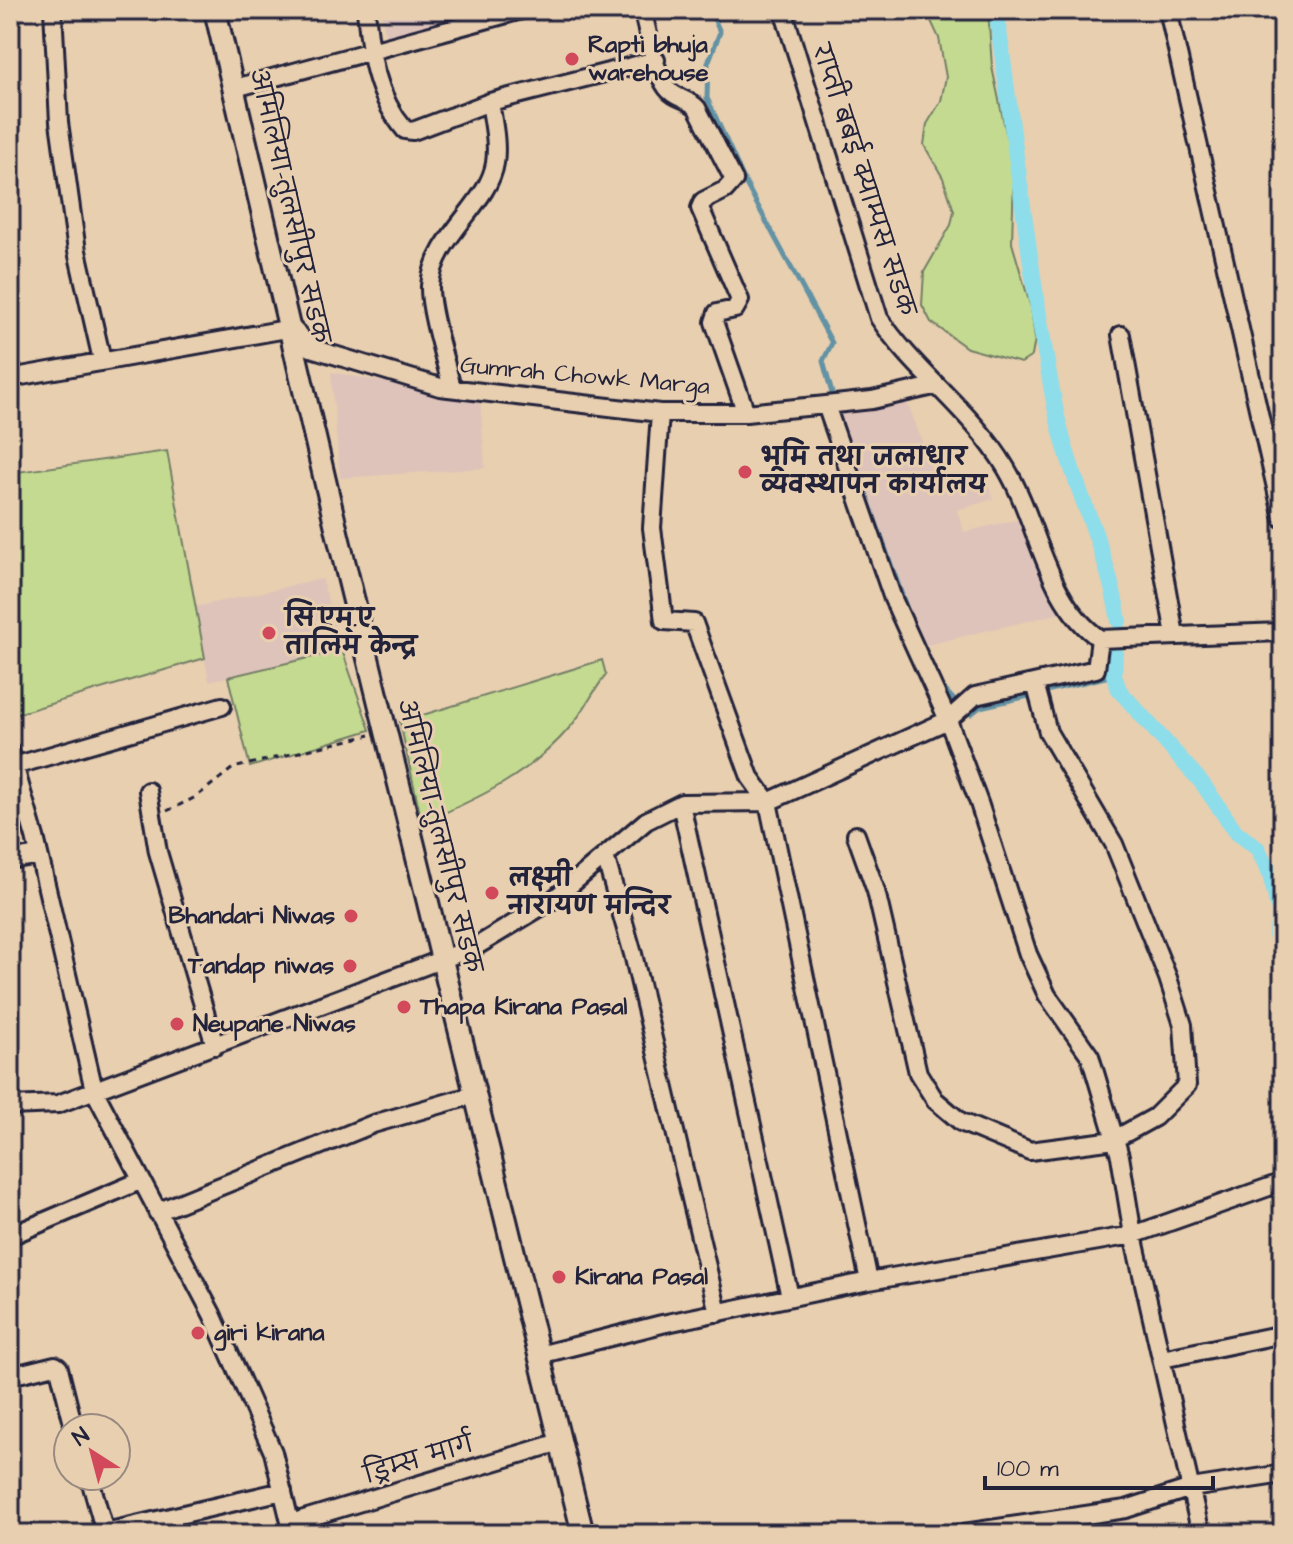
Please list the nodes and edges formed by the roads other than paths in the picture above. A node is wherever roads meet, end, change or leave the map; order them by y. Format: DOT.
graph roads {
  1 [pos="53,10"];
  2 [pos="215,10"];
  3 [pos="366,10"];
  4 [pos="522,10"];
  5 [pos="642,10"];
  6 [pos="783,10"];
  7 [pos="1168,10"];
  8 [pos="370,50"];
  9 [pos="656,60"];
  10 [pos="235,88"];
  11 [pos="490,102"];
  12 [pos="292,328"];
  13 [pos="1121,335"];
  14 [pos="102,360"];
  15 [pos="10,378"];
  16 [pos="934,386"];
  17 [pos="452,388"];
  18 [pos="826,405"];
  19 [pos="660,413"];
  20 [pos="746,413"];
  21 [pos="1283,519"];
  22 [pos="1283,632"];
  23 [pos="1175,635"];
  24 [pos="1100,639"];
  25 [pos="1035,683"];
  26 [pos="222,706"];
  27 [pos="948,720"];
  28 [pos="12,758"];
  29 [pos="148,791"];
  30 [pos="768,802"];
  31 [pos="681,804"];
  32 [pos="856,835"];
  33 [pos="39,855"];
  34 [pos="605,856"];
  35 [pos="10,860"];
  36 [pos="443,961"];
  37 [pos="215,1046"];
  38 [pos="94,1090"];
  39 [pos="477,1094"];
  40 [pos="10,1106"];
  41 [pos="1115,1139"];
  42 [pos="140,1181"];
  43 [pos="1283,1182"];
  44 [pos="157,1212"];
  45 [pos="1133,1235"];
  46 [pos="10,1236"];
  47 [pos="869,1281"];
  48 [pos="790,1297"];
  49 [pos="718,1313"];
  50 [pos="1283,1334"];
  51 [pos="539,1355"];
  52 [pos="1162,1359"];
  53 [pos="10,1376"];
  54 [pos="70,1412"];
  55 [pos="560,1442"];
  56 [pos="1283,1474"];
  57 [pos="1191,1488"];
  58 [pos="283,1491"];
  59 [pos="92,1492"];
  60 [pos="292,1529"];
  61 [pos="101,1533"];
  62 [pos="583,1534"];
  63 [pos="957,1534"];
  64 [pos="1201,1534"];
  1 -- 14 [label="street"];
  2 -- 10 [label="main road, अमिलिया-तुलसीपुर सडक"];
  3 -- 8 [label="street"];
  4 -- 8 [label="street"];
  5 -- 9 [label="street"];
  6 -- 16 [label="street, राप्ती बबई क्याम्पस सडक"];
  7 -- 21 [label="street"];
  8 -- 10 [label="street"];
  8 -- 11 [label="street"];
  9 -- 11 [label="street"];
  9 -- 20 [label="street"];
  10 -- 12 [label="main road, अमिलिया-तुलसीपुर सडक"];
  11 -- 17 [label="street"];
  12 -- 14 [label="street"];
  12 -- 17 [label="street, Gumrah Chowk Marga"];
  12 -- 36 [label="main road, अमिलिया-तुलसीपुर सडक"];
  13 -- 23 [label="street"];
  14 -- 15 [label="street"];
  16 -- 18 [label="street, Gumrah Chowk Marga"];
  16 -- 24 [label="street, राप्ती बबई क्याम्पस सडक"];
  17 -- 19 [label="street, Gumrah Chowk Marga"];
  18 -- 20 [label="street, Gumrah Chowk Marga"];
  18 -- 27 [label="street"];
  19 -- 20 [label="street, Gumrah Chowk Marga"];
  19 -- 30 [label="street"];
  22 -- 23 [label="street"];
  23 -- 24 [label="street"];
  24 -- 25 [label="street"];
  25 -- 27 [label="street"];
  25 -- 41 [label="street"];
  26 -- 28 [label="street"];
  27 -- 30 [label="street"];
  27 -- 41 [label="street"];
  28 -- 33 [label="street"];
  29 -- 37 [label="street"];
  30 -- 31 [label="street"];
  30 -- 47 [label="street"];
  31 -- 34 [label="street"];
  31 -- 48 [label="street"];
  32 -- 41 [label="street"];
  33 -- 35 [label="street"];
  33 -- 38 [label="street"];
  34 -- 36 [label="street"];
  34 -- 49 [label="street"];
  36 -- 37 [label="street"];
  36 -- 39 [label="main road, अमिलिया-तुलसीपुर सडक"];
  37 -- 38 [label="street"];
  38 -- 40 [label="street"];
  38 -- 42 [label="street"];
  39 -- 44 [label="street"];
  39 -- 51 [label="main road, अमिलिया-तुलसीपुर सडक"];
  41 -- 45 [label="street"];
  42 -- 44 [label="street"];
  42 -- 46 [label="street"];
  43 -- 45 [label="street"];
  44 -- 58 [label="street"];
  45 -- 47 [label="street"];
  45 -- 52 [label="street"];
  47 -- 48 [label="street"];
  48 -- 49 [label="street"];
  49 -- 51 [label="street"];
  50 -- 52 [label="street"];
  51 -- 55 [label="main road, अमिलिया-तुलसीपुर सडक"];
  52 -- 57 [label="street"];
  53 -- 54 [label="street"];
  55 -- 60 [label="street, ड्रिम्स मार्ग"];
  55 -- 62 [label="main road, अमिलिया-तुलसीपुर सडक"];
  56 -- 57 [label="street"];
  57 -- 63 [label="street"];
  57 -- 64 [label="street"];
  58 -- 60 [label="street"];
  58 -- 61 [label="street"];
  59 -- 61 [label="street"];
}
